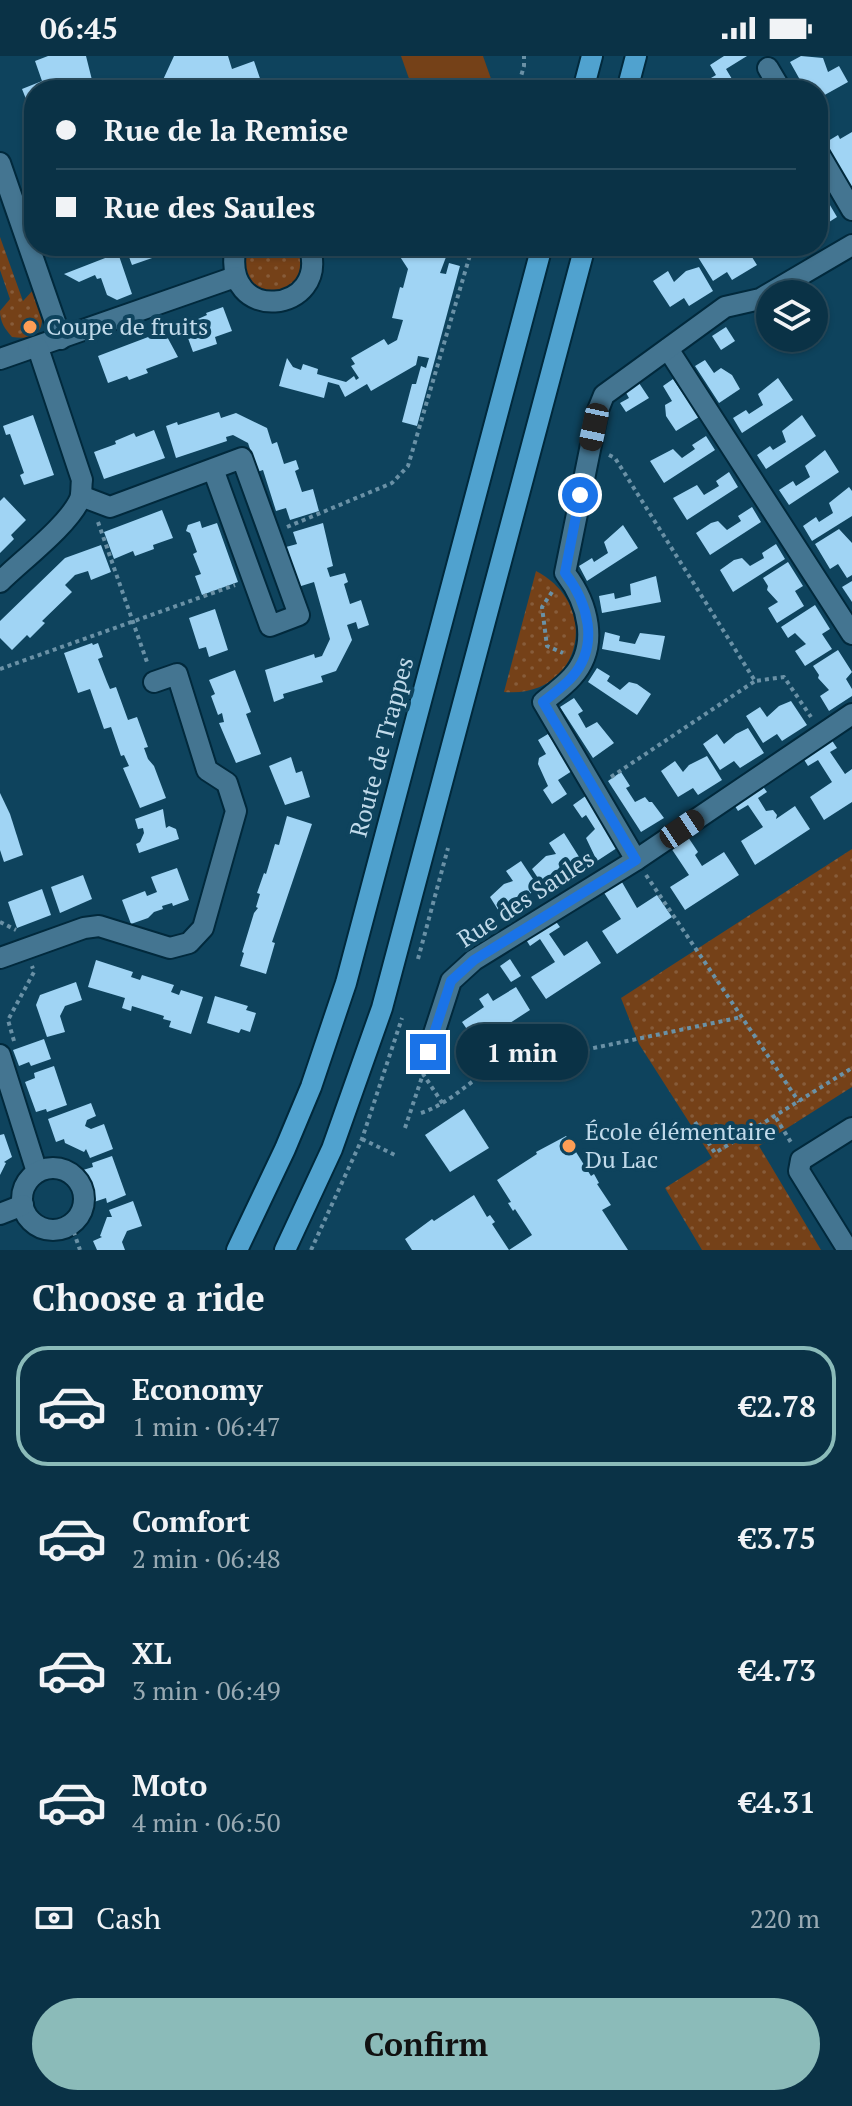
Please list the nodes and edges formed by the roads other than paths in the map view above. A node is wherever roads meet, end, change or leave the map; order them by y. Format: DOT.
graph roads {
  1 [pos="592,56"];
  2 [pos="636,56"];
  3 [pos="768,68"];
  4 [pos="586,80"];
  5 [pos="630,80"];
  6 [pos="775,80"];
  7 [pos="0,163"];
  8 [pos="828,169"];
  9 [pos="852,210"];
  10 [pos="24,232"];
  11 [pos="852,245"];
  12 [pos="32,256"];
  13 [pos="234,256"];
  14 [pos="311,256"];
  15 [pos="539,256"];
  16 [pos="582,256"];
  17 [pos="235,277"];
  18 [pos="61,339"];
  19 [pos="38,348"];
  20 [pos="668,349"];
  21 [pos="0,358"];
  22 [pos="213,469"];
  23 [pos="81,496"];
  24 [pos="0,582"];
  25 [pos="852,634"];
  26 [pos="154,682"];
  27 [pos="852,714"];
  28 [pos="636,860"];
  29 [pos="0,958"];
  30 [pos="7,1048"];
  31 [pos="428,1052"];
  32 [pos="852,1128"];
  33 [pos="37,1172"];
  34 [pos="23,1205"];
  35 [pos="0,1214"];
  36 [pos="237,1250"];
  37 [pos="285,1250"];
  38 [pos="848,1250"];
  1 -- 4 [label="main road"];
  2 -- 5 [label="main road"];
  3 -- 6 [label="street"];
  7 -- 10 [label="street"];
  8 -- 9 [label="street"];
  11 -- 20 [label="street"];
  12 -- 18 [label="street"];
  13 -- 17 [label="street"];
  14 -- 17 [label="street"];
  15 -- 36 [label="main road, Route de Trappes"];
  16 -- 37 [label="main road"];
  17 -- 18 [label="street"];
  18 -- 19 [label="street"];
  19 -- 21 [label="street"];
  19 -- 23 [label="street"];
  20 -- 25 [label="street"];
  20 -- 28 [label="street"];
  22 -- 22 [label="street"];
  22 -- 23 [label="street"];
  23 -- 24 [label="street"];
  26 -- 29 [label="street"];
  27 -- 28 [label="street, Rue des Saules"];
  28 -- 31 [label="street, Rue des Saules"];
  30 -- 33 [label="street"];
  32 -- 38 [label="street"];
  33 -- 34 [label="street"];
  33 -- 34 [label="street"];
  34 -- 35 [label="street"];
}
